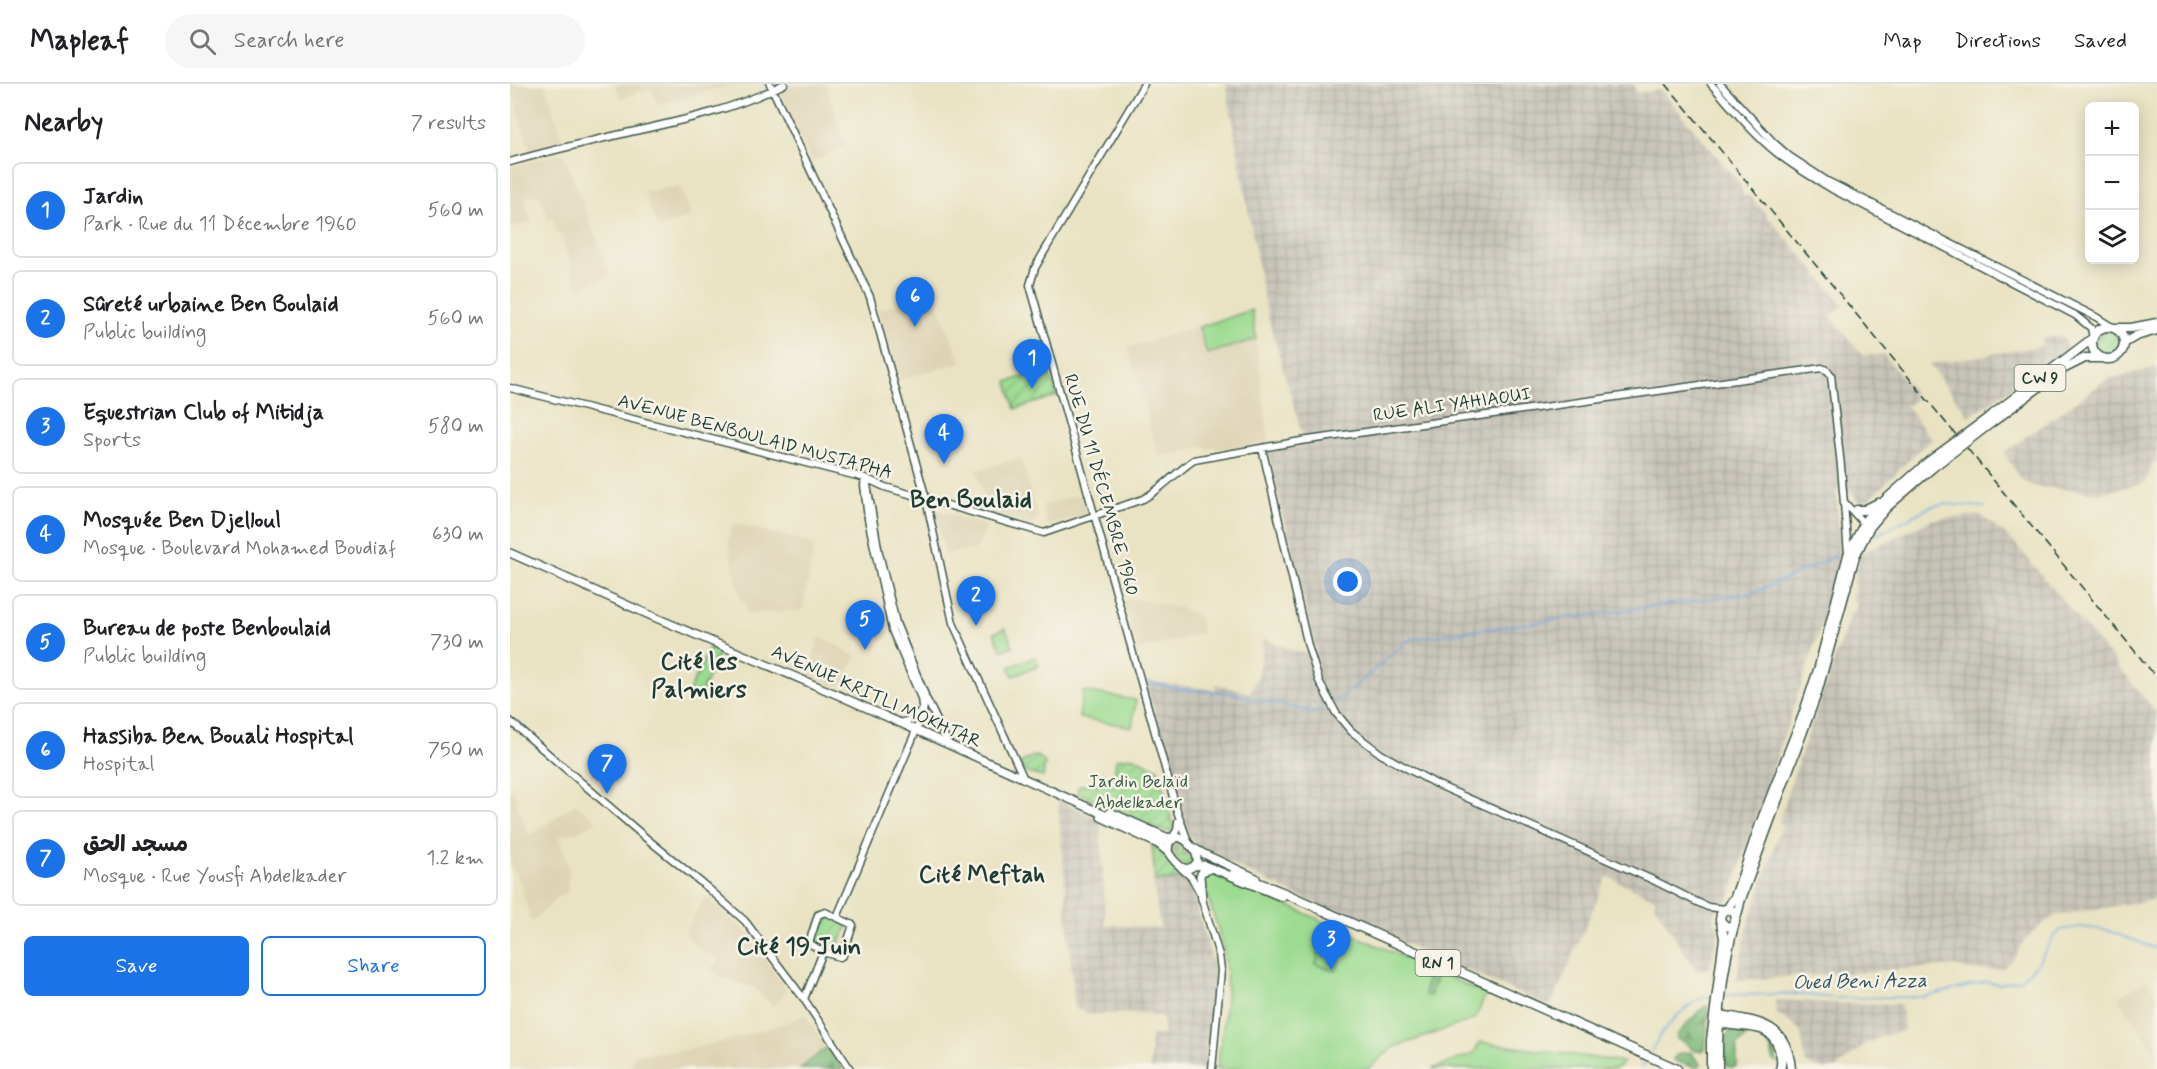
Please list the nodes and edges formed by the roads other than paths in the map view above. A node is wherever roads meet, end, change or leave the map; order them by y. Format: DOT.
graph roads {
  1 [pos="784,84"];
  2 [pos="1144,84"];
  3 [pos="1711,84"];
  4 [pos="1720,84"];
  5 [pos="772,87"];
  6 [pos="510,162"];
  7 [pos="2157,323"];
  8 [pos="2112,327"];
  9 [pos="2157,330"];
  10 [pos="2093,338"];
  11 [pos="2124,343"];
  12 [pos="2103,358"];
  13 [pos="510,388"];
  14 [pos="1989,420"];
  15 [pos="1262,448"];
  16 [pos="1930,465"];
  17 [pos="866,478"];
  18 [pos="926,499"];
  19 [pos="1884,501"];
  20 [pos="1844,502"];
  21 [pos="1857,510"];
  22 [pos="1095,516"];
  23 [pos="1868,524"];
  24 [pos="510,553"];
  25 [pos="1848,555"];
  26 [pos="925,695"];
  27 [pos="920,712"];
  28 [pos="510,721"];
  29 [pos="900,723"];
  30 [pos="914,729"];
  31 [pos="950,745"];
  32 [pos="1024,779"];
  33 [pos="1087,807"];
  34 [pos="1177,811"];
  35 [pos="1170,840"];
  36 [pos="1190,845"];
  37 [pos="1168,852"];
  38 [pos="1211,865"];
  39 [pos="1194,866"];
  40 [pos="1181,867"];
  41 [pos="1234,873"];
  42 [pos="1282,894"];
  43 [pos="1202,899"];
  44 [pos="1708,907"];
  45 [pos="1726,909"];
  46 [pos="837,917"];
  47 [pos="1736,919"];
  48 [pos="1720,921"];
  49 [pos="823,952"];
  50 [pos="1721,984"];
  51 [pos="804,999"];
  52 [pos="1718,1019"];
  53 [pos="1735,1024"];
  54 [pos="1714,1040"];
  55 [pos="1653,1062"];
  56 [pos="850,1069"];
  57 [pos="1212,1069"];
  58 [pos="1662,1069"];
  59 [pos="1677,1069"];
  60 [pos="1711,1069"];
  61 [pos="1718,1069"];
  62 [pos="1780,1069"];
  63 [pos="1791,1069"];
  1 -- 5 [label="main road"];
  2 -- 22 [label="main road, RUE DU 11 DÉCEMBRE 1960"];
  3 -- 10 [label="main road"];
  4 -- 8 [label="main road"];
  5 -- 6 [label="main road"];
  5 -- 18 [label="main road"];
  7 -- 8 [label="highway"];
  8 -- 10 [label="highway"];
  8 -- 11 [label="highway"];
  9 -- 11 [label="highway"];
  10 -- 12 [label="highway"];
  10 -- 14 [label="highway, CW 9"];
  11 -- 12 [label="highway"];
  12 -- 14 [label="highway, CW 9"];
  13 -- 17 [label="main road, AVENUE BENBOULAID MUSTAPHA"];
  14 -- 16 [label="highway, CW 9, bridge"];
  15 -- 20 [label="main road, RUE ALI YAHIAOUI"];
  15 -- 22 [label="main road, RUE ALI YAHIAOUI"];
  15 -- 44 [label="main road"];
  16 -- 19 [label="highway, CW 9"];
  16 -- 23 [label="highway"];
  17 -- 18 [label="main road, AVENUE BENBOULAID MUSTAPHA"];
  17 -- 26 [label="main road"];
  17 -- 27 [label="main road"];
  18 -- 22 [label="main road, AVENUE BENBOULAID MUSTAPHA"];
  18 -- 32 [label="main road"];
  19 -- 21 [label="highway"];
  19 -- 23 [label="highway, CW 9"];
  20 -- 21 [label="main road"];
  20 -- 23 [label="main road"];
  20 -- 25 [label="main road"];
  21 -- 23 [label="main road"];
  22 -- 34 [label="main road, RUE DU 11 DÉCEMBRE 1960"];
  23 -- 25 [label="highway"];
  23 -- 47 [label="highway"];
  24 -- 29 [label="main road, AVENUE KRITLI MOKHTAR"];
  25 -- 45 [label="highway"];
  26 -- 30 [label="main road"];
  26 -- 31 [label="main road"];
  27 -- 29 [label="main road"];
  27 -- 30 [label="main road"];
  28 -- 51 [label="main road"];
  29 -- 30 [label="main road, AVENUE KRITLI MOKHTAR"];
  30 -- 31 [label="main road, AVENUE KRITLI MOKHTAR"];
  30 -- 46 [label="main road"];
  31 -- 32 [label="main road, AVENUE KRITLI MOKHTAR"];
  32 -- 33 [label="main road, AVENUE KRITLI MOKHTAR"];
  33 -- 35 [label="main road"];
  33 -- 37 [label="main road"];
  34 -- 35 [label="main road, RUE DU 11 DÉCEMBRE 1960"];
  34 -- 36 [label="main road, RUE DU 11 DÉCEMBRE 1960"];
  35 -- 36 [label="main road"];
  35 -- 37 [label="main road"];
  36 -- 39 [label="main road"];
  36 -- 42 [label="main road, RN 1"];
  37 -- 40 [label="main road"];
  38 -- 39 [label="main road, RN 1"];
  38 -- 41 [label="main road, RN 1"];
  38 -- 42 [label="main road, RN 1"];
  38 -- 43 [label="main road"];
  39 -- 40 [label="main road"];
  39 -- 43 [label="main road"];
  40 -- 43 [label="main road"];
  41 -- 42 [label="highway, RN 1"];
  42 -- 55 [label="highway, RN 1"];
  43 -- 57 [label="main road"];
  44 -- 45 [label="main road"];
  44 -- 48 [label="main road"];
  45 -- 47 [label="highway"];
  45 -- 48 [label="highway"];
  46 -- 49 [label="main road"];
  46 -- 49 [label="main road"];
  47 -- 48 [label="highway"];
  47 -- 50 [label="highway"];
  48 -- 50 [label="highway"];
  49 -- 51 [label="main road"];
  50 -- 52 [label="highway"];
  51 -- 56 [label="main road"];
  52 -- 53 [label="highway"];
  52 -- 54 [label="highway"];
  52 -- 63 [label="highway"];
  53 -- 54 [label="highway"];
  53 -- 62 [label="highway"];
  54 -- 60 [label="highway"];
  54 -- 61 [label="highway"];
  55 -- 58 [label="highway, RN 1"];
  55 -- 59 [label="highway, RN 1"];
}
